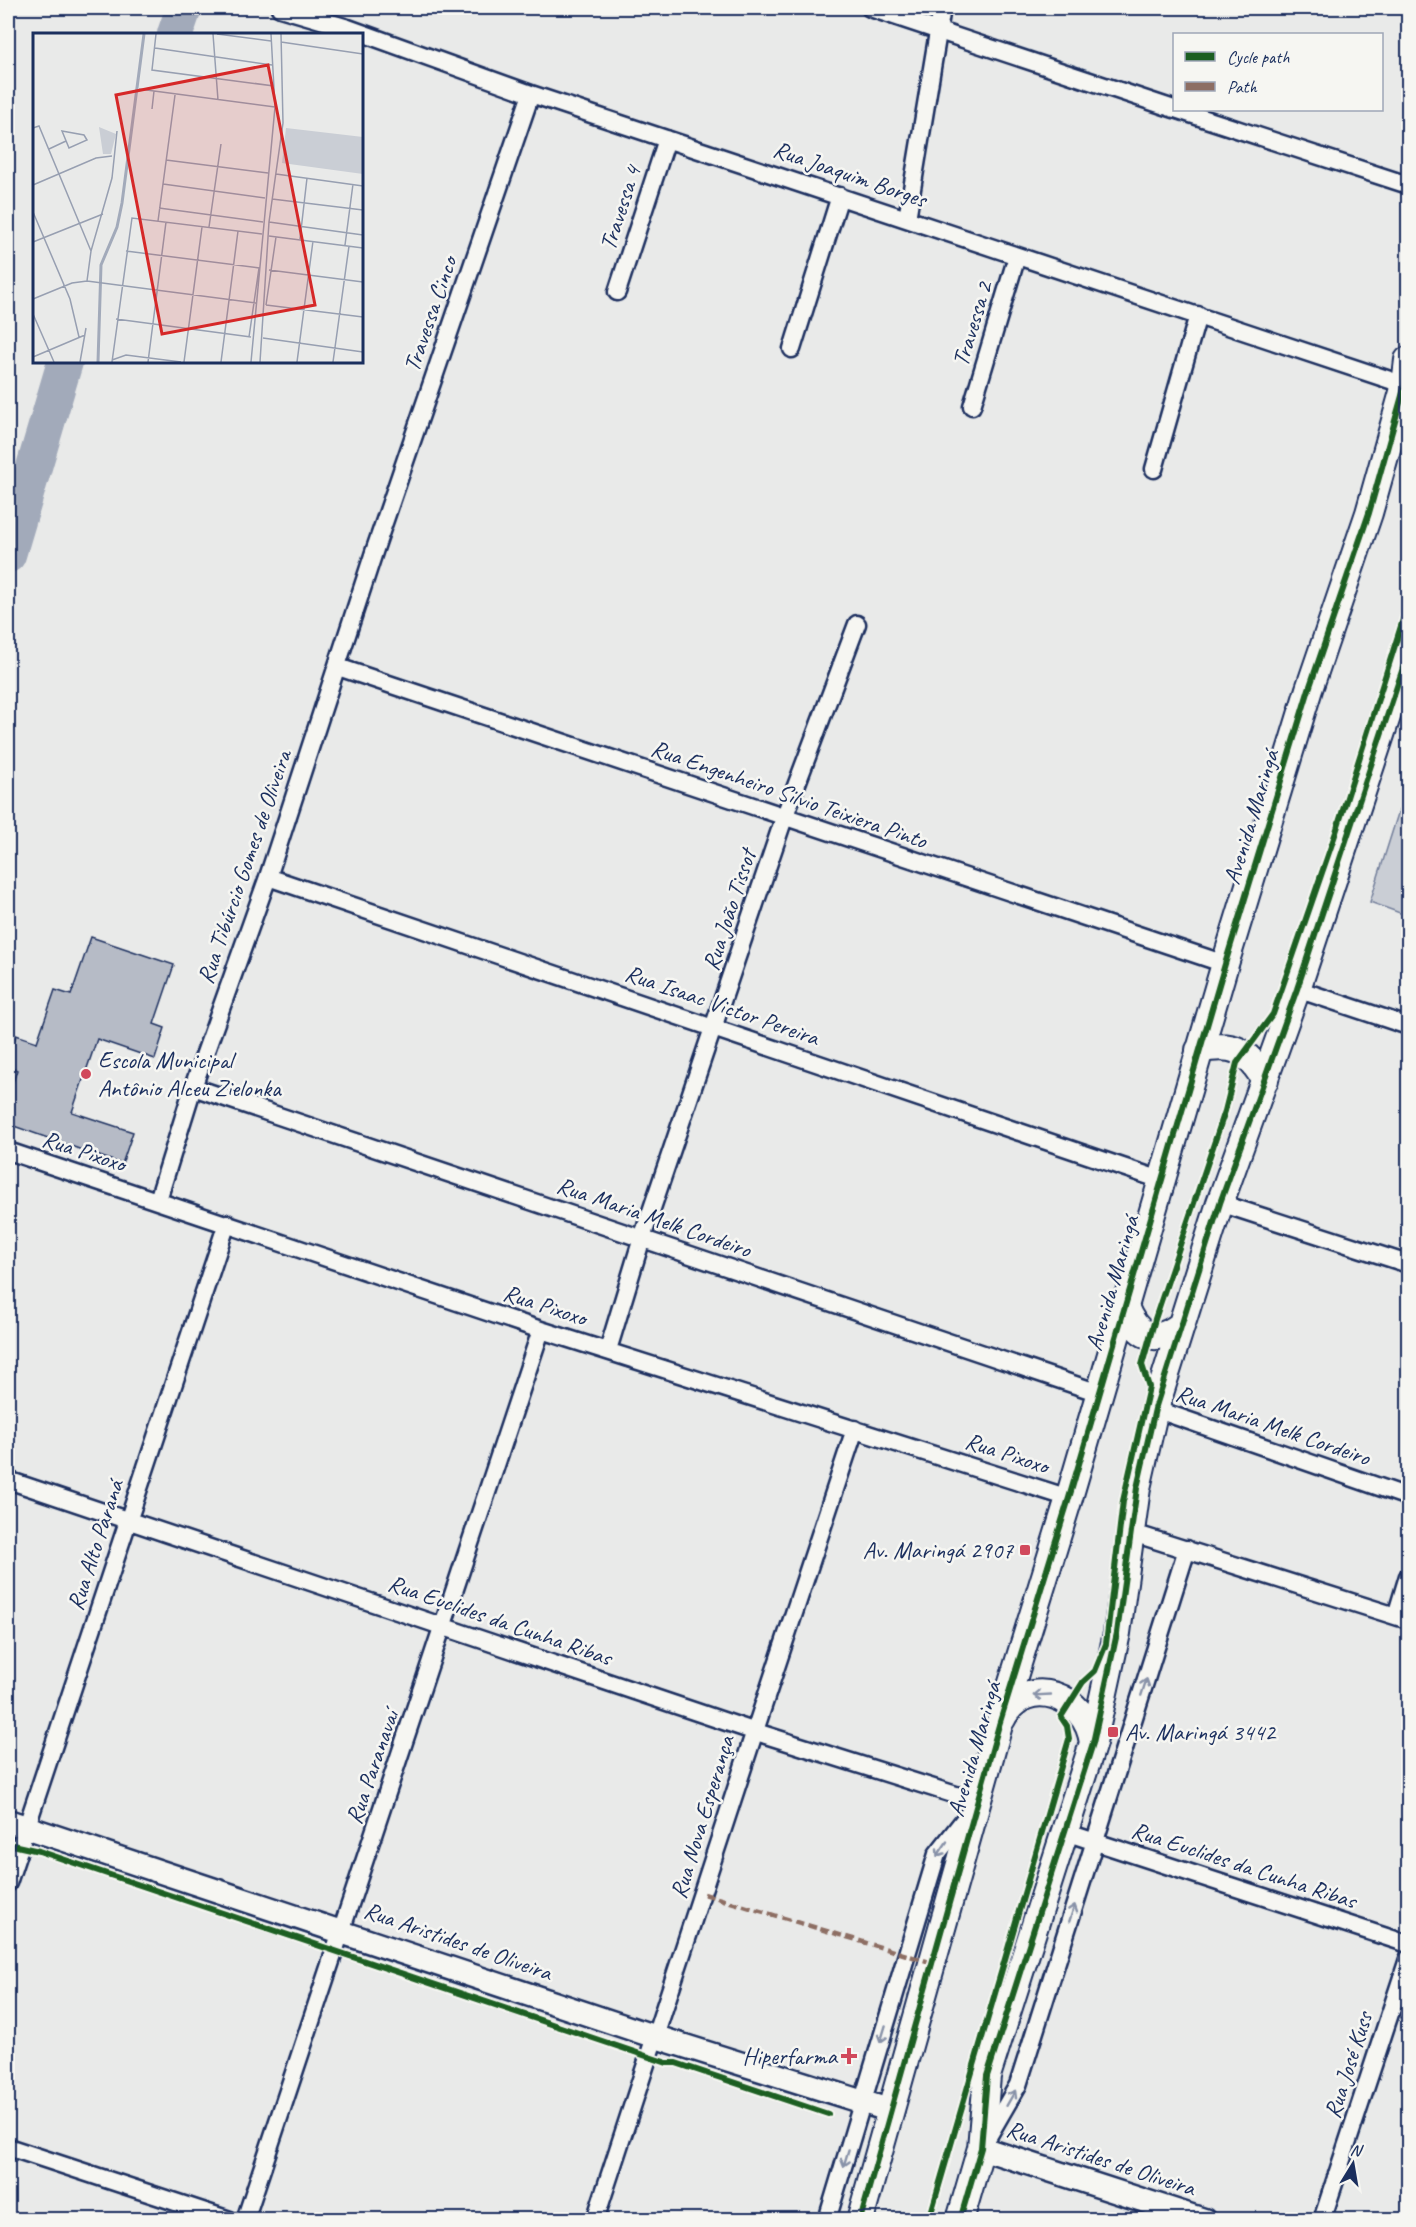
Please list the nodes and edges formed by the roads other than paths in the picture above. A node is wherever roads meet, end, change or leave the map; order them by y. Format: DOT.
graph roads {
  1 [pos="280,8"];
  2 [pos="870,8"];
  3 [pos="942,8"];
  4 [pos="347,31"];
  5 [pos="939,31"];
  6 [pos="363,36"];
  7 [pos="531,94"];
  8 [pos="1173,108"];
  9 [pos="1182,111"];
  10 [pos="667,139"];
  11 [pos="1408,185"];
  12 [pos="840,196"];
  13 [pos="908,219"];
  14 [pos="1017,256"];
  15 [pos="617,292"];
  16 [pos="1198,315"];
  17 [pos="792,349"];
  18 [pos="1407,372"];
  19 [pos="972,406"];
  20 [pos="1154,469"];
  21 [pos="375,549"];
  22 [pos="857,624"];
  23 [pos="1408,653"];
  24 [pos="338,667"];
  25 [pos="784,818"];
  26 [pos="268,877"];
  27 [pos="1224,964"];
  28 [pos="1297,989"];
  29 [pos="1408,1026"];
  30 [pos="715,1028"];
  31 [pos="1199,1050"];
  32 [pos="1265,1080"];
  33 [pos="193,1087"];
  34 [pos="8,1151"];
  35 [pos="1161,1180"];
  36 [pos="158,1200"];
  37 [pos="1220,1203"];
  38 [pos="227,1223"];
  39 [pos="642,1238"];
  40 [pos="1408,1264"];
  41 [pos="1125,1307"];
  42 [pos="1181,1326"];
  43 [pos="542,1330"];
  44 [pos="608,1350"];
  45 [pos="1099,1393"];
  46 [pos="1155,1409"];
  47 [pos="855,1429"];
  48 [pos="8,1480"];
  49 [pos="1408,1497"];
  50 [pos="1069,1498"];
  51 [pos="128,1521"];
  52 [pos="1130,1532"];
  53 [pos="1187,1549"];
  54 [pos="1408,1576"];
  55 [pos="1402,1618"];
  56 [pos="444,1626"];
  57 [pos="999,1725"];
  58 [pos="753,1731"];
  59 [pos="1093,1743"];
  60 [pos="978,1802"];
  61 [pos="17,1824"];
  62 [pos="1065,1832"];
  63 [pos="1095,1841"];
  64 [pos="8,1883"];
  65 [pos="342,1930"];
  66 [pos="1408,1944"];
  67 [pos="1408,1959"];
  68 [pos="656,2037"];
  69 [pos="863,2102"];
  70 [pos="892,2111"];
  71 [pos="8,2146"];
  72 [pos="981,2148"];
  73 [pos="230,2220"];
  74 [pos="245,2220"];
  75 [pos="595,2220"];
  76 [pos="827,2220"];
  77 [pos="860,2220"];
  78 [pos="960,2220"];
  79 [pos="1204,2220"];
  80 [pos="1322,2220"];
  1 -- 4 [label="street, Rua Joaquim Borges"];
  2 -- 5 [label="street"];
  3 -- 5 [label="street"];
  5 -- 8 [label="street"];
  5 -- 13 [label="street"];
  6 -- 7 [label="street, Rua Joaquim Borges"];
  7 -- 10 [label="street, Rua Joaquim Borges"];
  7 -- 21 [label="street, Travessa Cinco"];
  9 -- 11 [label="street"];
  10 -- 12 [label="street, Rua Joaquim Borges"];
  10 -- 15 [label="street, Travessa 4"];
  12 -- 13 [label="street, Rua Joaquim Borges"];
  12 -- 17 [label="street"];
  13 -- 14 [label="street, Rua Joaquim Borges"];
  14 -- 16 [label="street, Rua Joaquim Borges"];
  14 -- 19 [label="street, Travessa 2"];
  16 -- 18 [label="street, Rua Joaquim Borges"];
  16 -- 20 [label="street"];
  18 -- 27 [label="main road, Avenida Maringá"];
  21 -- 24 [label="street, Rua Tibúrcio Gomes de Oliveira"];
  22 -- 25 [label="street, Rua João Tissot"];
  23 -- 28 [label="main road"];
  24 -- 25 [label="street, Rua Engenheiro Silvio Teixiera Pinto"];
  24 -- 26 [label="street, Rua Tibúrcio Gomes de Oliveira"];
  25 -- 27 [label="street, Rua Engenheiro Silvio Teixiera Pinto"];
  25 -- 30 [label="street, Rua João Tissot"];
  26 -- 30 [label="street, Rua Isaac Victor Pereira"];
  26 -- 33 [label="street, Rua Tibúrcio Gomes de Oliveira"];
  27 -- 31 [label="main road, Avenida Maringá"];
  28 -- 29 [label="street"];
  28 -- 32 [label="main road"];
  30 -- 35 [label="street, Rua Isaac Victor Pereira"];
  30 -- 39 [label="street, Rua João Tissot"];
  31 -- 32 [label="main road"];
  31 -- 35 [label="main road, Avenida Maringá"];
  32 -- 37 [label="main road"];
  33 -- 36 [label="street, Rua Tibúrcio Gomes de Oliveira"];
  33 -- 39 [label="street, Rua Maria Melk Cordeiro"];
  34 -- 36 [label="street, Rua Pixoxo"];
  35 -- 41 [label="main road, Avenida Maringá"];
  36 -- 38 [label="street, Rua Pixoxo"];
  37 -- 40 [label="street"];
  37 -- 42 [label="main road"];
  38 -- 43 [label="street, Rua Pixoxo"];
  38 -- 51 [label="street, Rua Alto Paraná"];
  39 -- 44 [label="street, Rua João Tissot"];
  39 -- 45 [label="street, Rua Maria Melk Cordeiro"];
  41 -- 42 [label="main road"];
  41 -- 45 [label="main road, Avenida Maringá"];
  42 -- 46 [label="main road"];
  43 -- 44 [label="street, Rua Pixoxo"];
  43 -- 56 [label="street, Rua Paranavaí"];
  44 -- 47 [label="street, Rua Pixoxo"];
  45 -- 50 [label="main road, Avenida Maringá"];
  46 -- 49 [label="street, Rua Maria Melk Cordeiro"];
  46 -- 52 [label="main road"];
  47 -- 50 [label="street, Rua Pixoxo"];
  47 -- 58 [label="street, Rua Nova Esperança"];
  48 -- 51 [label="street, Rua Euclides da Cunha Ribas"];
  50 -- 57 [label="main road, Avenida Maringá"];
  51 -- 56 [label="street, Rua Euclides da Cunha Ribas"];
  51 -- 61 [label="street, Rua Alto Paraná"];
  52 -- 53 [label="street"];
  52 -- 59 [label="main road"];
  53 -- 55 [label="street"];
  63 -- 53 [label="street, one-way"];
  54 -- 55 [label="street"];
  56 -- 58 [label="street, Rua Euclides da Cunha Ribas"];
  56 -- 65 [label="street, Rua Paranavaí"];
  59 -- 57 [label="main road, one-way"];
  57 -- 60 [label="main road, Avenida Maringá"];
  58 -- 60 [label="street, Rua Euclides da Cunha Ribas"];
  58 -- 68 [label="street, Rua Nova Esperança"];
  59 -- 62 [label="main road"];
  60 -- 69 [label="street, Avenida Maringá, one-way"];
  60 -- 70 [label="main road, Avenida Maringá"];
  61 -- 64 [label="street, Rua Alto Paraná"];
  61 -- 65 [label="main road, Rua Aristides de Oliveira"];
  62 -- 63 [label="street, Rua Euclides da Cunha Ribas"];
  62 -- 72 [label="main road"];
  63 -- 66 [label="street, Rua Euclides da Cunha Ribas"];
  72 -- 63 [label="street, one-way"];
  65 -- 68 [label="main road, Rua Aristides de Oliveira"];
  65 -- 74 [label="street, Rua Paranavaí"];
  67 -- 80 [label="street, Rua José Kuss"];
  68 -- 69 [label="main road, Rua Aristides de Oliveira"];
  68 -- 75 [label="street, Rua Nova Esperança"];
  69 -- 70 [label="main road, Rua Aristides de Oliveira"];
  69 -- 76 [label="street, Avenida Maringá, one-way"];
  70 -- 77 [label="main road, Avenida Maringá"];
  71 -- 73 [label="street"];
  72 -- 78 [label="main road"];
  72 -- 79 [label="main road, Rua Aristides de Oliveira"];
}
